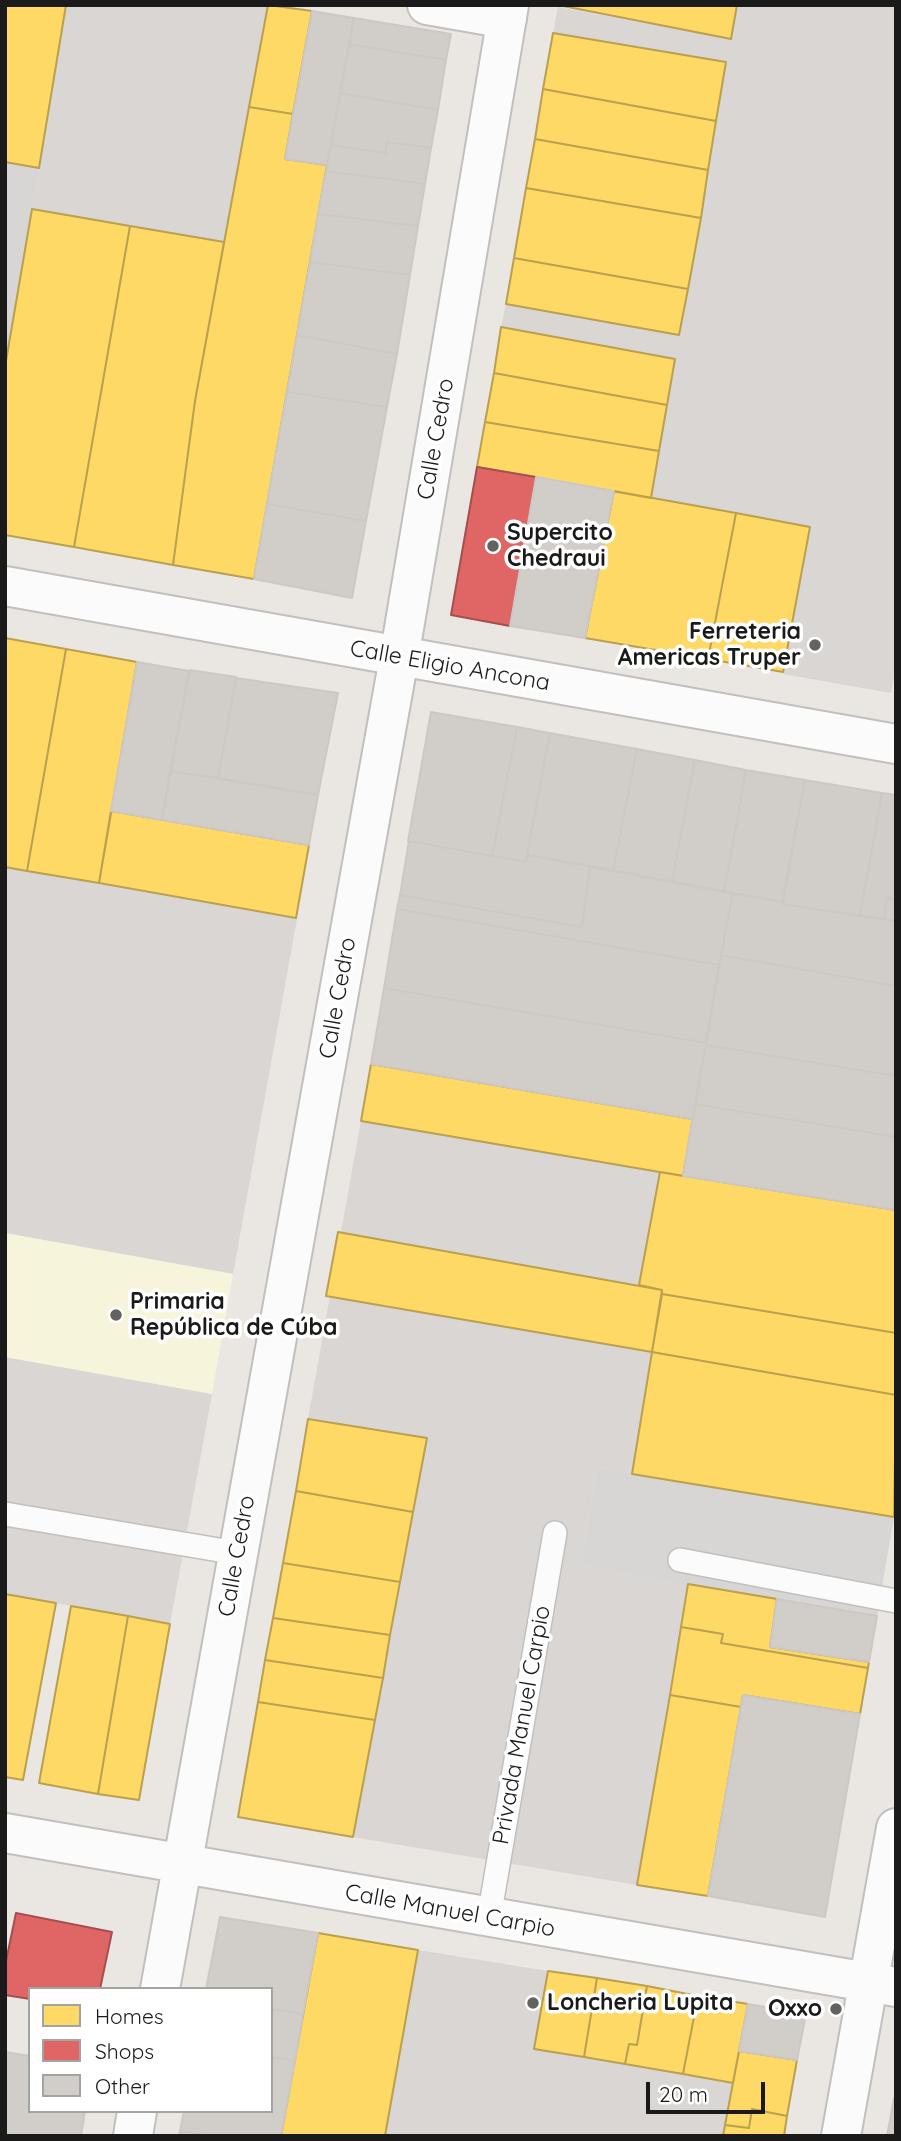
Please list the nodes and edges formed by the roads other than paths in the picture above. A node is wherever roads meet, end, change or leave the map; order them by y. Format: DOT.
graph roads {
  1 [pos="427,5"];
  2 [pos="508,12"];
  3 [pos="5,586"];
  4 [pos="399,658"];
  5 [pos="896,744"];
  6 [pos="5,1514"];
  7 [pos="555,1532"];
  8 [pos="237,1553"];
  9 [pos="680,1560"];
  10 [pos="896,1601"];
  11 [pos="896,1828"];
  12 [pos="5,1833"];
  13 [pos="183,1865"];
  14 [pos="489,1917"];
  15 [pos="882,1984"];
  16 [pos="160,1987"];
  17 [pos="137,2113"];
  18 [pos="132,2136"];
  19 [pos="841,2136"];
  1 -- 2 [label="street"];
  2 -- 4 [label="street, Calle Cedro"];
  3 -- 4 [label="street, Calle Eligio Ancona"];
  4 -- 5 [label="street, Calle Eligio Ancona"];
  4 -- 8 [label="street, Calle Cedro"];
  6 -- 8 [label="lane"];
  7 -- 14 [label="lane, Privada Manuel Carpio"];
  8 -- 13 [label="street, Calle Cedro"];
  9 -- 10 [label="lane"];
  11 -- 15 [label="street"];
  12 -- 13 [label="street, Calle Manuel Carpio"];
  13 -- 14 [label="street, Calle Manuel Carpio"];
  13 -- 16 [label="street, Calle Cedro"];
  14 -- 15 [label="street, Calle Manuel Carpio"];
  15 -- 19 [label="street"];
  17 -- 18 [label="street"];
}
